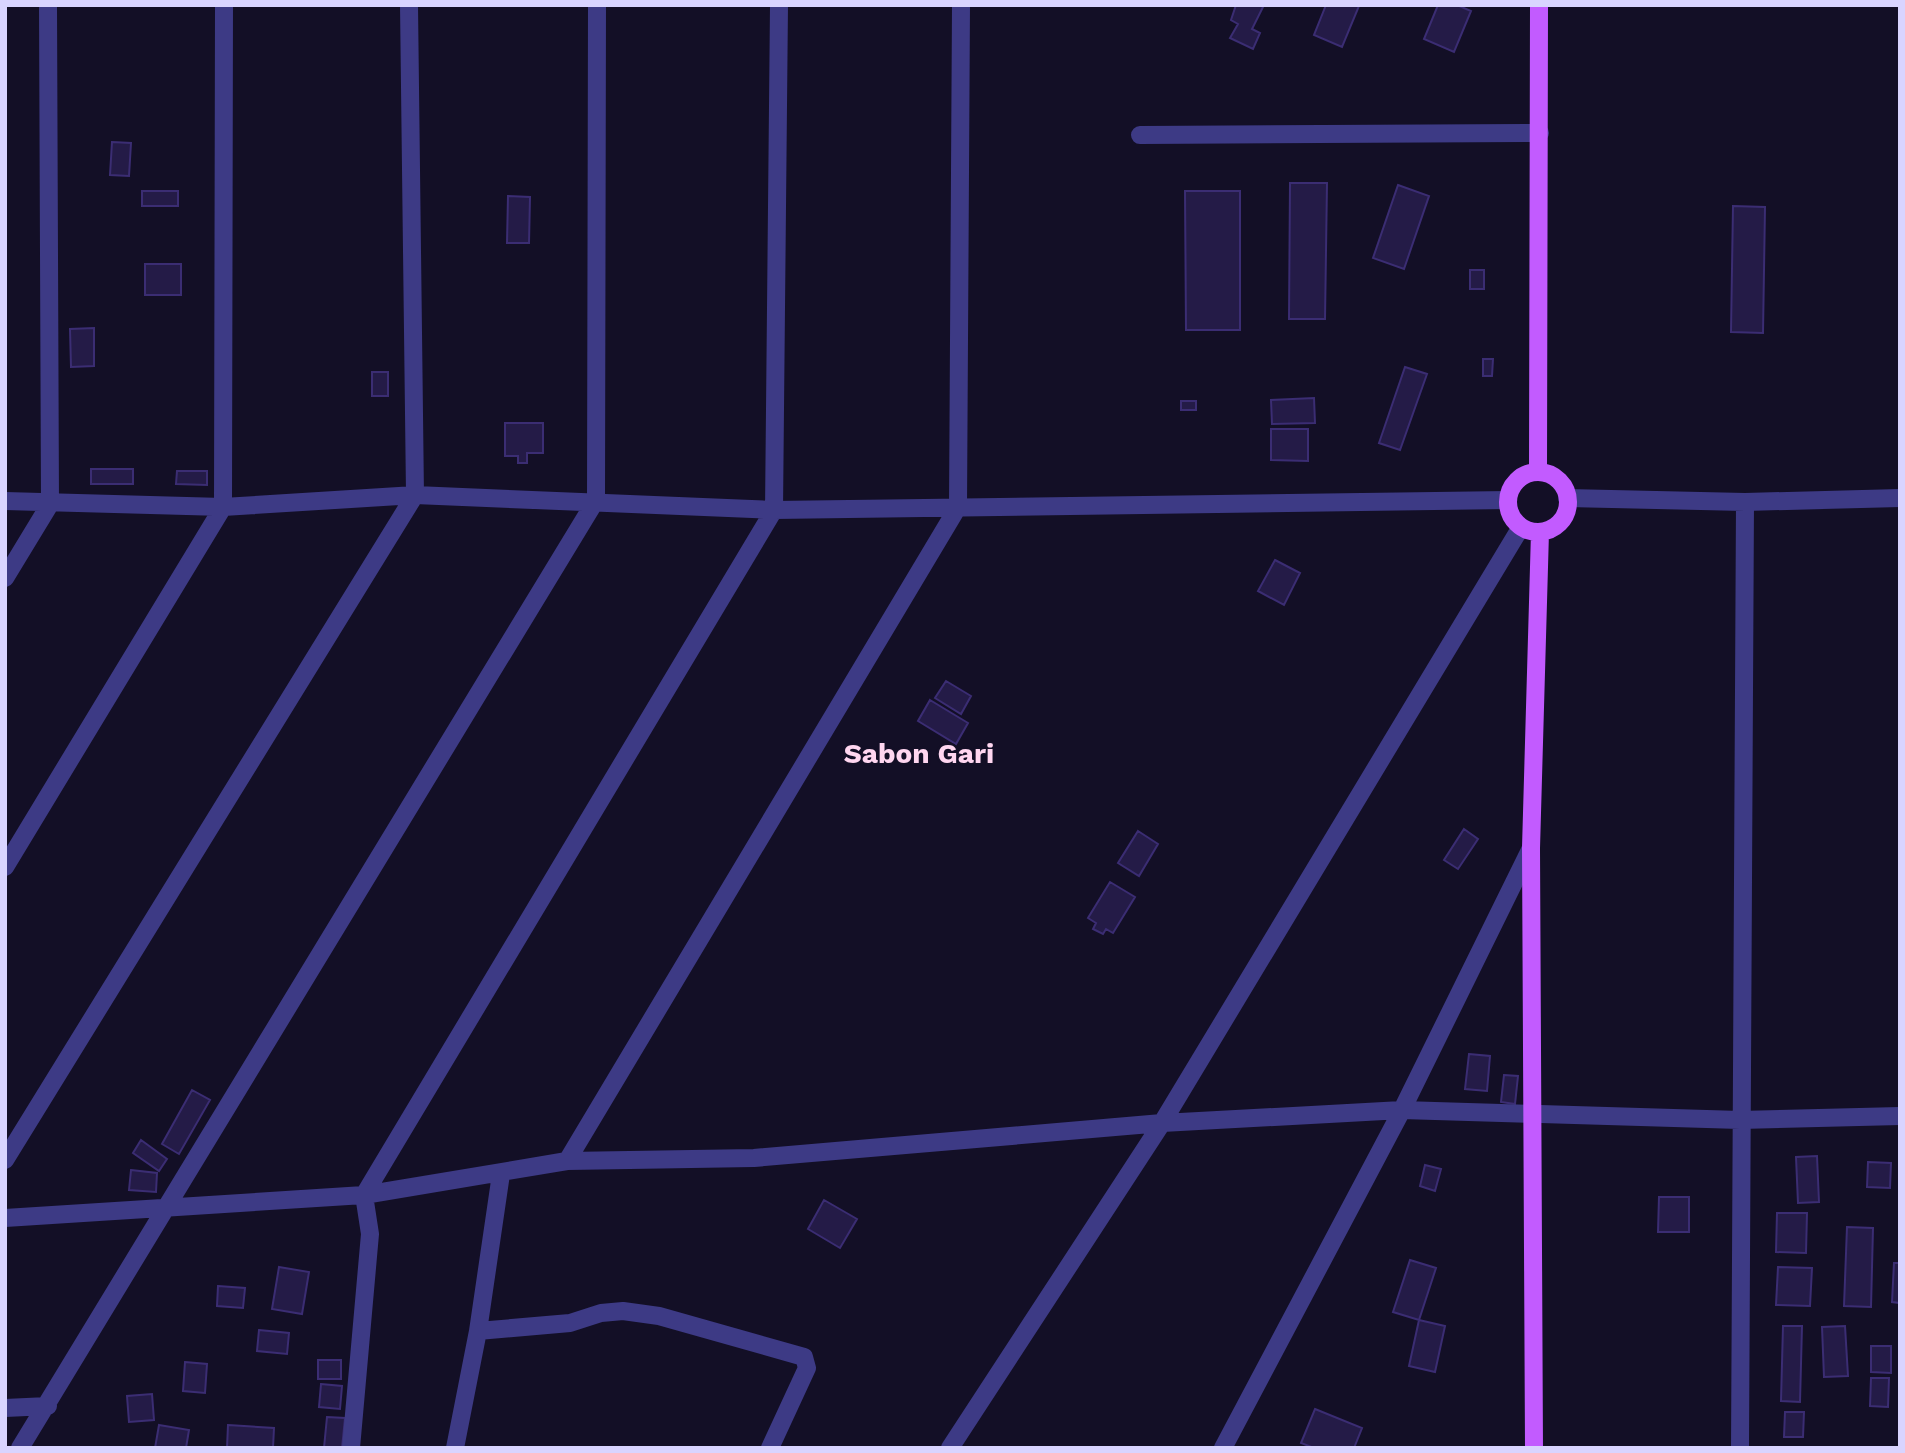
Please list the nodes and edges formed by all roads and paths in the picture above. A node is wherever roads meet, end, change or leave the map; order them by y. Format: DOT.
graph roads {
  1 [pos="48,5"];
  2 [pos="224,5"];
  3 [pos="409,5"];
  4 [pos="597,5"];
  5 [pos="779,5"];
  6 [pos="961,5"];
  7 [pos="1539,5"];
  8 [pos="1540,133"];
  9 [pos="1140,135"];
  10 [pos="1538,472"];
  11 [pos="415,495"];
  12 [pos="1567,498"];
  13 [pos="1900,498"];
  14 [pos="596,500"];
  15 [pos="1508,500"];
  16 [pos="5,501"];
  17 [pos="1745,502"];
  18 [pos="50,504"];
  19 [pos="223,507"];
  20 [pos="958,507"];
  21 [pos="774,510"];
  22 [pos="1521,527"];
  23 [pos="1540,532"];
  24 [pos="5,578"];
  25 [pos="1531,848"];
  26 [pos="5,867"];
  27 [pos="1402,1110"];
  28 [pos="1533,1115"];
  29 [pos="1900,1116"];
  30 [pos="1740,1120"];
  31 [pos="1163,1123"];
  32 [pos="5,1160"];
  33 [pos="567,1161"];
  34 [pos="501,1174"];
  35 [pos="364,1195"];
  36 [pos="166,1208"];
  37 [pos="5,1218"];
  38 [pos="478,1331"];
  39 [pos="48,1406"];
  40 [pos="5,1408"];
  41 [pos="20,1448"];
  42 [pos="351,1448"];
  43 [pos="455,1448"];
  44 [pos="770,1448"];
  45 [pos="950,1448"];
  46 [pos="1223,1448"];
  47 [pos="1534,1448"];
  48 [pos="1740,1448"];
  1 -- 18 [label="street"];
  2 -- 19 [label="street"];
  3 -- 11 [label="street"];
  4 -- 14 [label="street"];
  5 -- 21 [label="street"];
  6 -- 20 [label="street"];
  7 -- 8 [label="main road"];
  8 -- 9 [label="street"];
  8 -- 10 [label="main road"];
  10 -- 12 [label="main road"];
  10 -- 15 [label="main road"];
  11 -- 14 [label="street"];
  11 -- 19 [label="street"];
  11 -- 32 [label="street"];
  12 -- 17 [label="street"];
  12 -- 23 [label="main road"];
  13 -- 17 [label="street"];
  14 -- 21 [label="street"];
  14 -- 36 [label="street"];
  15 -- 20 [label="street"];
  15 -- 22 [label="main road"];
  16 -- 18 [label="street"];
  17 -- 30 [label="street"];
  18 -- 19 [label="street"];
  18 -- 24 [label="street"];
  19 -- 26 [label="street"];
  20 -- 21 [label="street"];
  20 -- 33 [label="street"];
  21 -- 35 [label="street"];
  22 -- 23 [label="main road"];
  22 -- 31 [label="street"];
  23 -- 25 [label="main road"];
  25 -- 27 [label="street"];
  25 -- 28 [label="main road"];
  27 -- 28 [label="street"];
  27 -- 31 [label="street"];
  27 -- 46 [label="street"];
  28 -- 30 [label="street"];
  28 -- 47 [label="main road"];
  29 -- 30 [label="street"];
  30 -- 48 [label="street"];
  31 -- 33 [label="street"];
  31 -- 45 [label="street"];
  33 -- 34 [label="street"];
  34 -- 35 [label="street"];
  34 -- 38 [label="street"];
  35 -- 36 [label="street"];
  35 -- 42 [label="street"];
  36 -- 37 [label="street"];
  36 -- 39 [label="street"];
  38 -- 43 [label="street"];
  38 -- 44 [label="street"];
  39 -- 40 [label="street"];
  39 -- 41 [label="street"];
}
